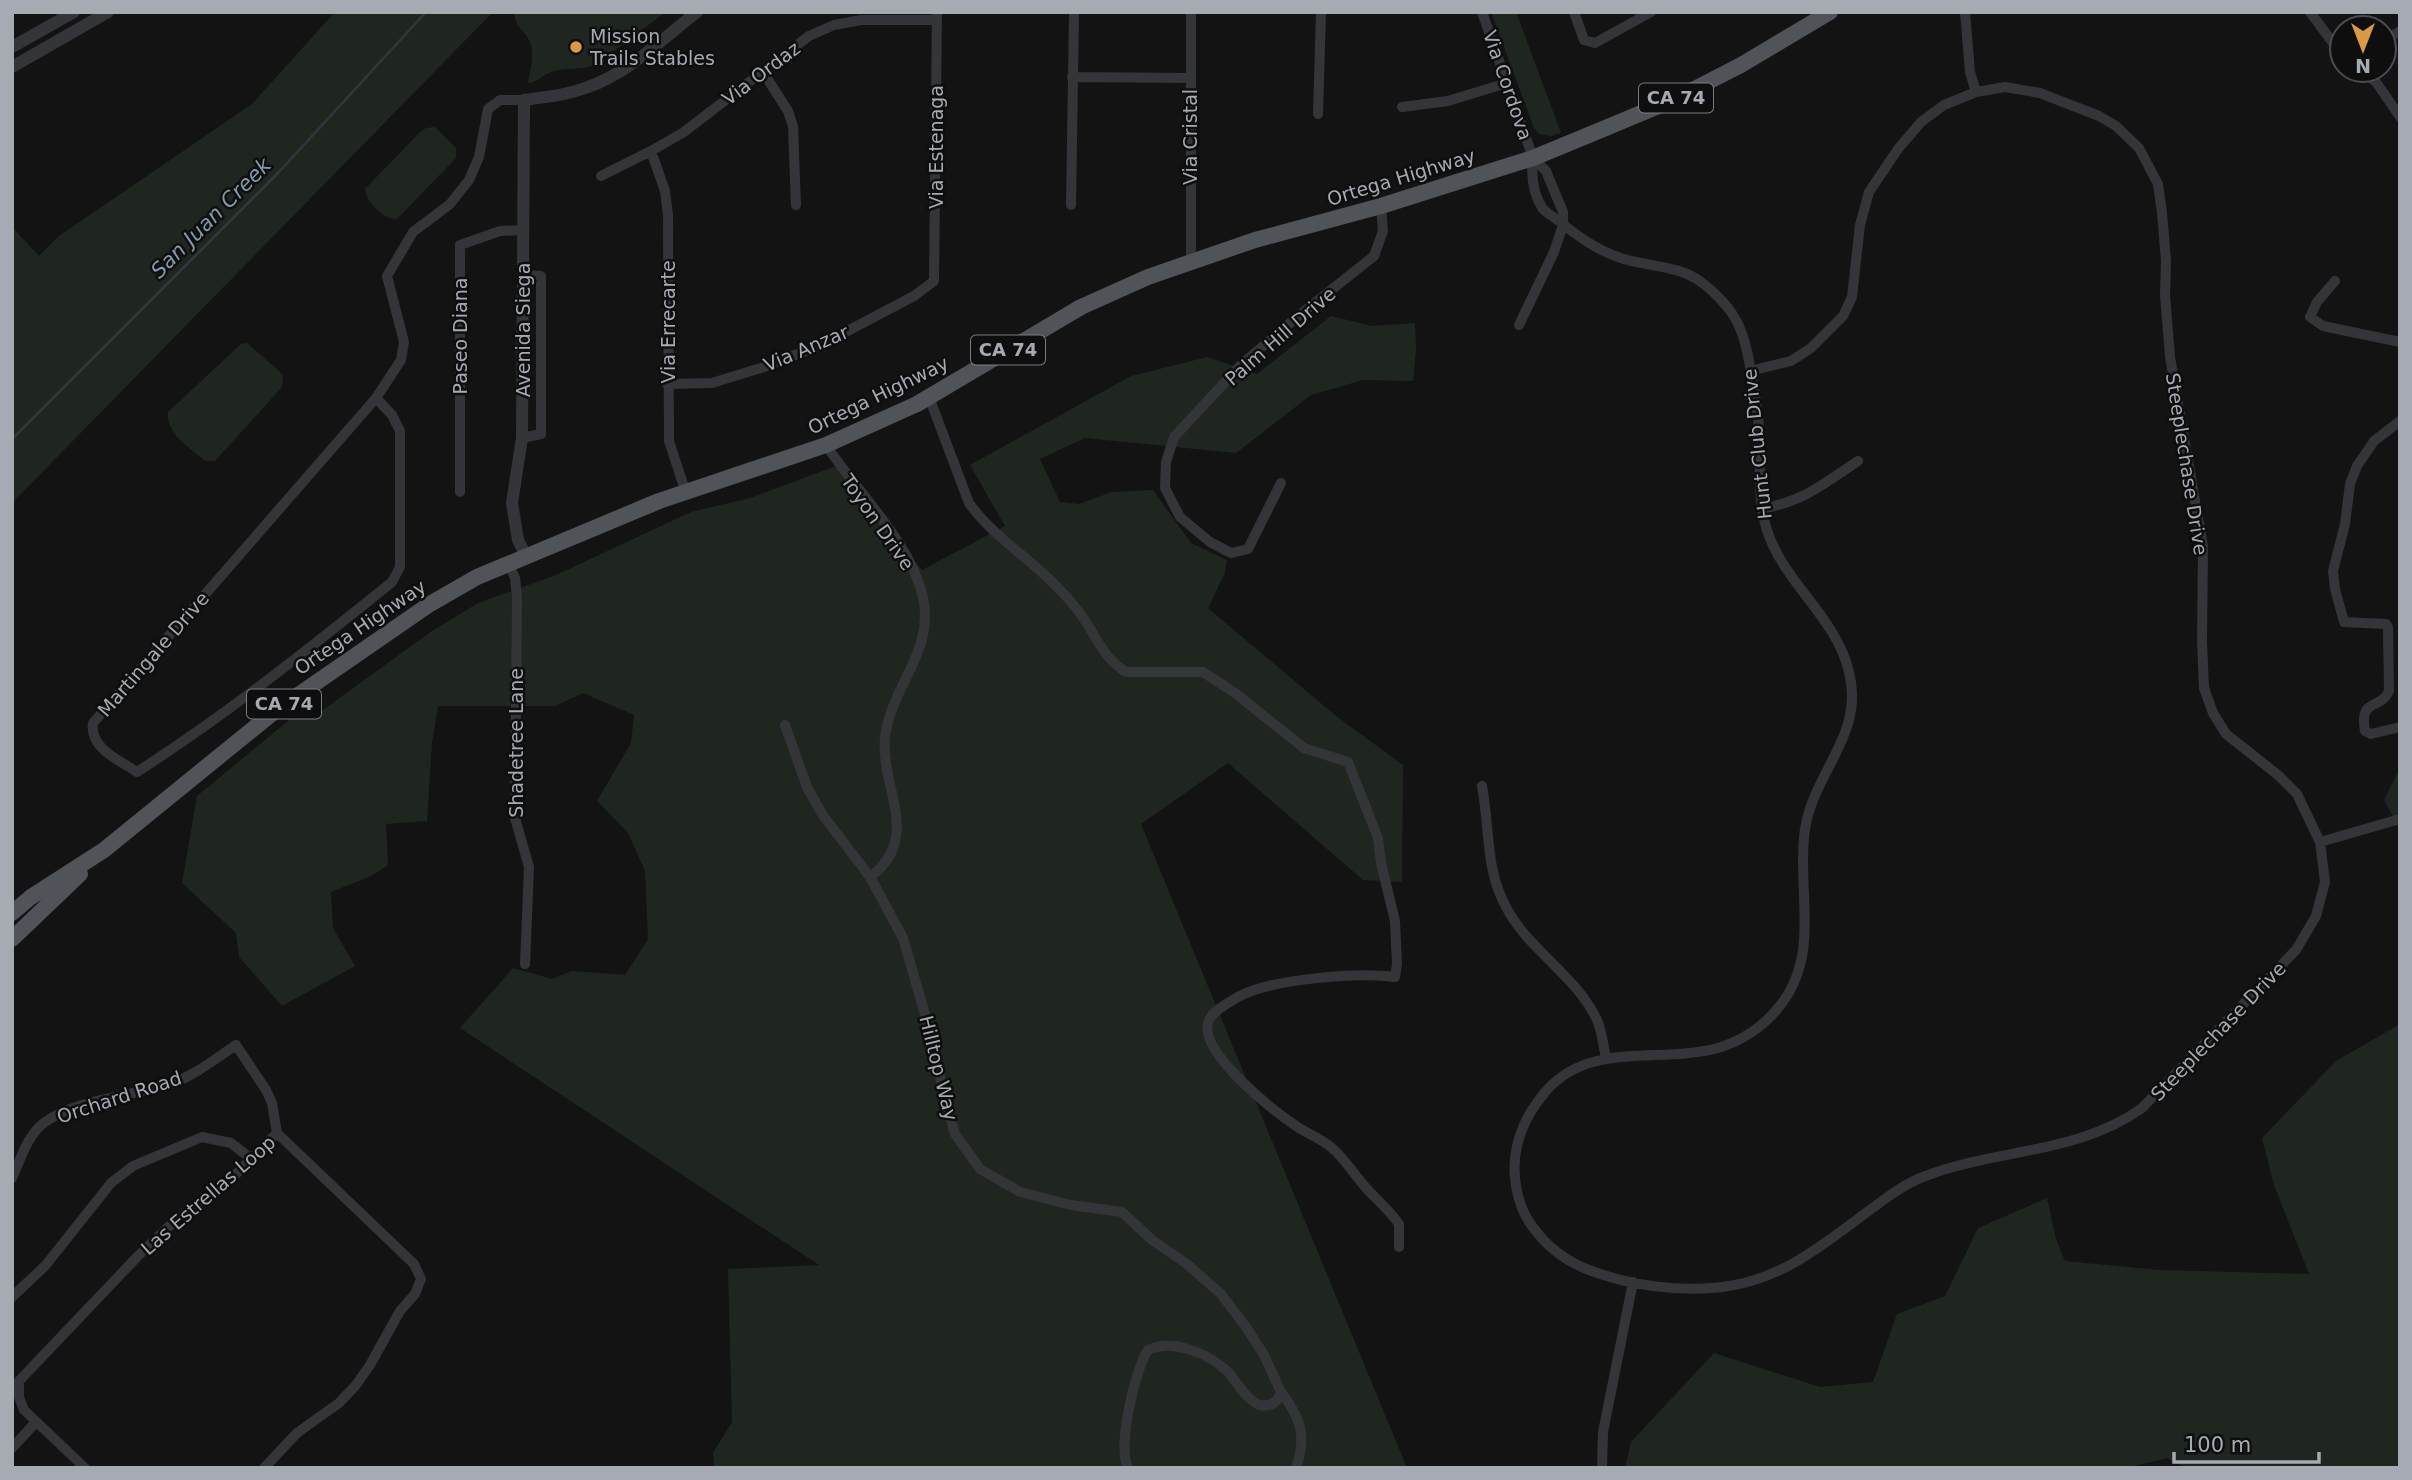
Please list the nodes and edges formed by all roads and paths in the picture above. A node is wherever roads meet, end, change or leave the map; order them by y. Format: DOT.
graph roads {
  1 [pos="74,12"];
  2 [pos="108,12"];
  3 [pos="697,12"];
  4 [pos="1073,12"];
  5 [pos="1191,12"];
  6 [pos="1321,12"];
  7 [pos="1482,12"];
  8 [pos="1574,12"];
  9 [pos="1651,12"];
  10 [pos="1830,12"];
  11 [pos="2310,12"];
  12 [pos="1964,13"];
  13 [pos="937,16"];
  14 [pos="2328,36"];
  15 [pos="12,47"];
  16 [pos="12,67"];
  17 [pos="763,72"];
  18 [pos="1072,77"];
  19 [pos="1191,78"];
  20 [pos="1507,83"];
  21 [pos="2377,84"];
  22 [pos="1976,92"];
  23 [pos="524,100"];
  24 [pos="1402,107"];
  25 [pos="1318,114"];
  26 [pos="2400,117"];
  27 [pos="650,152"];
  28 [pos="1533,158"];
  29 [pos="601,176"];
  30 [pos="796,205"];
  31 [pos="1071,205"];
  32 [pos="1381,206"];
  33 [pos="1563,225"];
  34 [pos="523,230"];
  35 [pos="1191,261"];
  36 [pos="523,275"];
  37 [pos="934,281"];
  38 [pos="2336,281"];
  39 [pos="1519,324"];
  40 [pos="2400,342"];
  41 [pos="1750,371"];
  42 [pos="667,384"];
  43 [pos="929,397"];
  44 [pos="376,398"];
  45 [pos="2400,421"];
  46 [pos="522,438"];
  47 [pos="826,445"];
  48 [pos="1858,461"];
  49 [pos="1281,483"];
  50 [pos="460,492"];
  51 [pos="686,493"];
  52 [pos="1762,509"];
  53 [pos="526,556"];
  54 [pos="508,563"];
  55 [pos="785,725"];
  56 [pos="2400,727"];
  57 [pos="1482,786"];
  58 [pos="2400,819"];
  59 [pos="2320,842"];
  60 [pos="104,850"];
  61 [pos="870,877"];
  62 [pos="12,913"];
  63 [pos="12,939"];
  64 [pos="525,964"];
  65 [pos="1606,1057"];
  66 [pos="277,1133"];
  67 [pos="250,1158"];
  68 [pos="12,1178"];
  69 [pos="1399,1247"];
  70 [pos="1633,1282"];
  71 [pos="12,1297"];
  72 [pos="15,1380"];
  73 [pos="1281,1392"];
  74 [pos="36,1422"];
  75 [pos="12,1448"];
  76 [pos="85,1468"];
  77 [pos="264,1468"];
  78 [pos="1128,1468"];
  79 [pos="1296,1468"];
  80 [pos="1602,1468"];
  1 -- 15 [label="street"];
  2 -- 16 [label="street"];
  3 -- 23 [label="street"];
  4 -- 18 [label="street"];
  5 -- 19 [label="street, Via Cristal"];
  6 -- 25 [label="street"];
  7 -- 20 [label="street, Via Cordova"];
  8 -- 9 [label="street"];
  10 -- 28 [label="main road, Ortega Highway / CA 74"];
  11 -- 14 [label="street"];
  12 -- 22 [label="street"];
  13 -- 17 [label="street, Via Ordaz"];
  13 -- 37 [label="street, Via Estenaga"];
  17 -- 27 [label="street, Via Ordaz"];
  17 -- 30 [label="street"];
  18 -- 19 [label="street"];
  18 -- 31 [label="street"];
  19 -- 35 [label="street, Via Cristal"];
  20 -- 24 [label="street"];
  20 -- 28 [label="street, Via Cordova"];
  21 -- 26 [label="street"];
  22 -- 41 [label="street, Steeplechase Drive"];
  22 -- 59 [label="street, Steeplechase Drive"];
  23 -- 34 [label="street, Avenida Siega"];
  23 -- 44 [label="street, Martingale Drive"];
  27 -- 29 [label="street, Via Ordaz"];
  27 -- 42 [label="street, Via Errecarte"];
  28 -- 32 [label="main road, Ortega Highway / CA 74"];
  28 -- 33 [label="street"];
  28 -- 33 [label="street, Hunt Club Drive"];
  32 -- 35 [label="main road, Ortega Highway / CA 74"];
  32 -- 49 [label="street, Palm Hill Drive"];
  33 -- 39 [label="street"];
  33 -- 41 [label="street, Hunt Club Drive"];
  34 -- 36 [label="street, Avenida Siega"];
  34 -- 50 [label="street, Paseo Diana"];
  35 -- 43 [label="main road, Ortega Highway / CA 74"];
  36 -- 46 [label="street, Avenida Siega"];
  36 -- 46 [label="street"];
  37 -- 42 [label="street, Via Anzar"];
  38 -- 40 [label="street"];
  41 -- 52 [label="street, Hunt Club Drive"];
  42 -- 51 [label="street, Via Errecarte"];
  43 -- 47 [label="main road, Ortega Highway / CA 74"];
  43 -- 69 [label="street"];
  44 -- 44 [label="street, Martingale Drive"];
  45 -- 56 [label="street"];
  46 -- 53 [label="street, Avenida Siega"];
  47 -- 51 [label="main road, Ortega Highway / CA 74"];
  47 -- 61 [label="street, Toyon Drive"];
  48 -- 52 [label="street"];
  51 -- 53 [label="main road, Ortega Highway / CA 74"];
  52 -- 65 [label="street, Hunt Club Drive"];
  53 -- 54 [label="main road, Ortega Highway / CA 74"];
  54 -- 60 [label="main road, Ortega Highway / CA 74"];
  54 -- 64 [label="street, Shadetree Lane"];
  55 -- 61 [label="street, Hilltop Way"];
  57 -- 65 [label="street"];
  58 -- 59 [label="street"];
  59 -- 70 [label="street, Steeplechase Drive"];
  60 -- 62 [label="main road, Ortega Highway / CA 74"];
  60 -- 63 [label="main road, Ortega Highway / CA 74"];
  61 -- 73 [label="street, Hilltop Way"];
  65 -- 70 [label="street, Hunt Club Drive"];
  66 -- 67 [label="street, Las Estrellas Loop"];
  66 -- 68 [label="street, Orchard Road"];
  66 -- 77 [label="street, Las Estrellas Loop"];
  67 -- 71 [label="street"];
  67 -- 72 [label="street, Las Estrellas Loop"];
  70 -- 80 [label="street"];
  72 -- 74 [label="street, Las Estrellas Loop"];
  73 -- 78 [label="street"];
  73 -- 79 [label="street, Hilltop Way"];
  74 -- 75 [label="street"];
  74 -- 76 [label="street, Las Estrellas Loop"];
}
